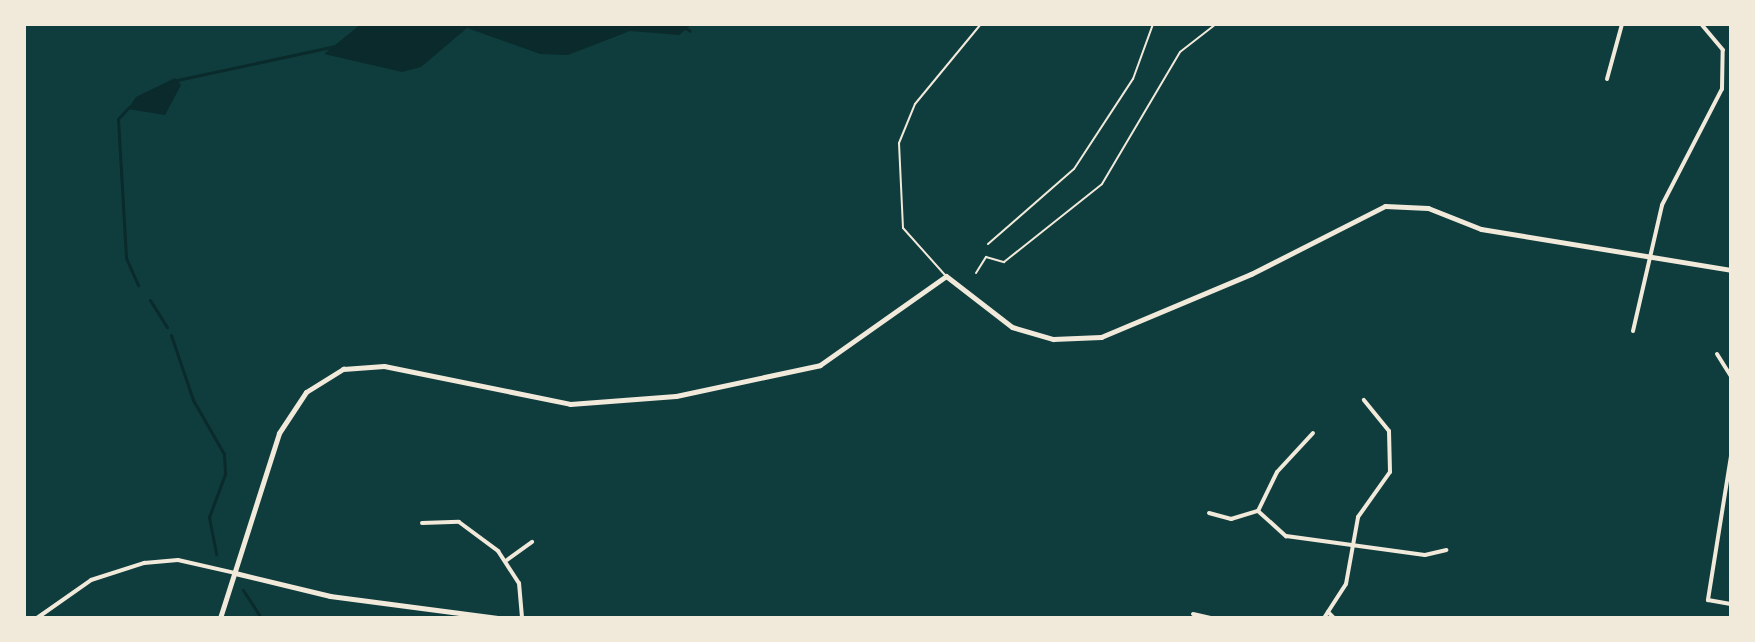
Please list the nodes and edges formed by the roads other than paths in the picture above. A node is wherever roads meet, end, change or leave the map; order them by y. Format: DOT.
graph roads {
  1 [pos="981,24"];
  2 [pos="1153,24"];
  3 [pos="1622,24"];
  4 [pos="1701,24"];
  5 [pos="1607,79"];
  6 [pos="988,244"];
  7 [pos="1649,256"];
  8 [pos="1731,270"];
  9 [pos="946,276"];
  10 [pos="1633,331"];
  11 [pos="1717,354"];
  12 [pos="1731,376"];
  13 [pos="1364,400"];
  14 [pos="1313,433"];
  15 [pos="1731,456"];
  16 [pos="1729,480"];
  17 [pos="1258,511"];
  18 [pos="1209,513"];
  19 [pos="422,523"];
  20 [pos="532,542"];
  21 [pos="1351,545"];
  22 [pos="1446,550"];
  23 [pos="507,560"];
  24 [pos="235,573"];
  25 [pos="1731,604"];
  26 [pos="1328,612"];
  27 [pos="1193,614"];
  28 [pos="37,618"];
  29 [pos="220,618"];
  30 [pos="498,618"];
  31 [pos="522,618"];
  32 [pos="1211,618"];
  33 [pos="1324,618"];
  34 [pos="1334,618"];
  1 -- 9 [label="lane"];
  2 -- 6 [label="lane"];
  3 -- 5 [label="street"];
  4 -- 7 [label="street"];
  7 -- 8 [label="street"];
  7 -- 9 [label="street"];
  7 -- 10 [label="street"];
  9 -- 24 [label="street"];
  11 -- 12 [label="street"];
  13 -- 21 [label="street"];
  14 -- 17 [label="street"];
  15 -- 16 [label="street"];
  16 -- 25 [label="street"];
  17 -- 18 [label="street"];
  17 -- 21 [label="street"];
  19 -- 23 [label="street"];
  20 -- 23 [label="street"];
  21 -- 22 [label="street"];
  21 -- 26 [label="street"];
  23 -- 31 [label="street"];
  24 -- 28 [label="street"];
  24 -- 29 [label="street"];
  24 -- 30 [label="street"];
  26 -- 33 [label="street"];
  26 -- 34 [label="street"];
  27 -- 32 [label="street"];
}
